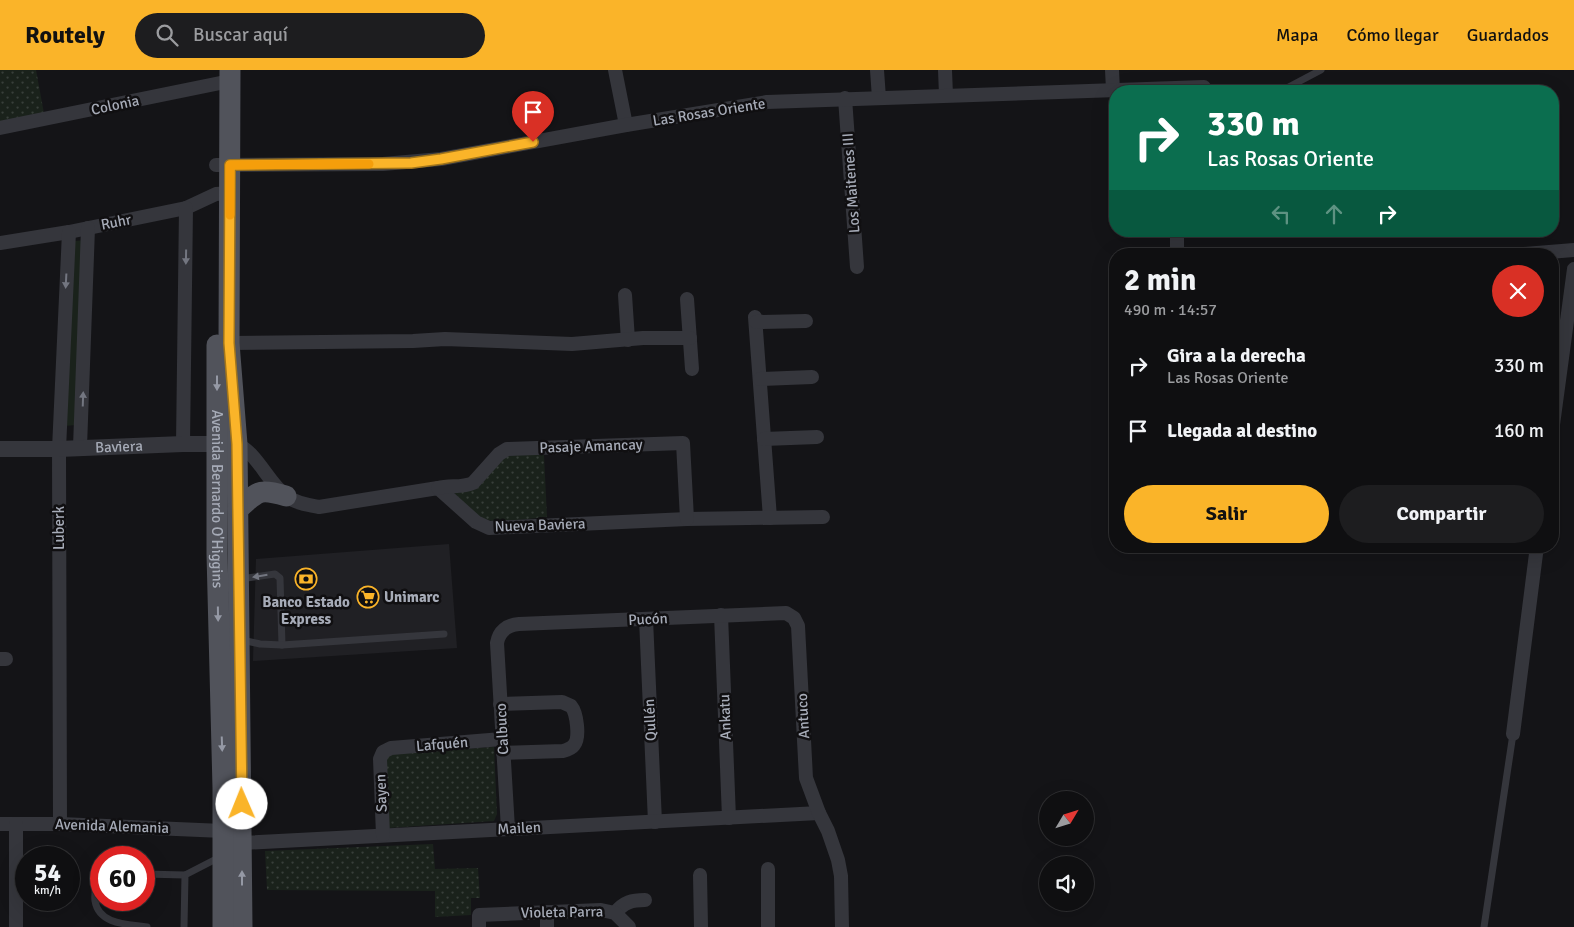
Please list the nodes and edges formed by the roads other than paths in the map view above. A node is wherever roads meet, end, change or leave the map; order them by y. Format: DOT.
graph roads {
  1 [pos="615,70"];
  2 [pos="877,70"];
  3 [pos="945,70"];
  4 [pos="1112,70"];
  5 [pos="1321,70"];
  6 [pos="223,76"];
  7 [pos="1113,85"];
  8 [pos="1292,85"];
  9 [pos="1109,90"];
  10 [pos="946,95"];
  11 [pos="845,98"];
  12 [pos="878,98"];
  13 [pos="626,125"];
  14 [pos="0,128"];
  15 [pos="223,165"];
  16 [pos="223,193"];
  17 [pos="186,208"];
  18 [pos="88,228"];
  19 [pos="69,232"];
  20 [pos="0,243"];
  21 [pos="1574,250"];
  22 [pos="1559,251"];
  23 [pos="857,267"];
  24 [pos="1574,269"];
  25 [pos="625,295"];
  26 [pos="687,299"];
  27 [pos="806,321"];
  28 [pos="690,338"];
  29 [pos="628,340"];
  30 [pos="229,343"];
  31 [pos="692,369"];
  32 [pos="812,377"];
  33 [pos="760,379"];
  34 [pos="1559,380"];
  35 [pos="818,437"];
  36 [pos="764,439"];
  37 [pos="183,444"];
  38 [pos="227,444"];
  39 [pos="80,448"];
  40 [pos="0,449"];
  41 [pos="58,449"];
  42 [pos="438,488"];
  43 [pos="286,496"];
  44 [pos="238,509"];
  45 [pos="823,516"];
  46 [pos="770,518"];
  47 [pos="687,519"];
  48 [pos="1536,553"];
  49 [pos="239,579"];
  50 [pos="721,615"];
  51 [pos="794,618"];
  52 [pos="646,619"];
  53 [pos="503,630"];
  54 [pos="444,634"];
  55 [pos="229,639"];
  56 [pos="282,645"];
  57 [pos="500,704"];
  58 [pos="1513,734"];
  59 [pos="503,746"];
  60 [pos="383,752"];
  61 [pos="819,813"];
  62 [pos="729,818"];
  63 [pos="655,822"];
  64 [pos="0,824"];
  65 [pos="16,824"];
  66 [pos="60,824"];
  67 [pos="508,829"];
  68 [pos="223,831"];
  69 [pos="382,835"];
  70 [pos="236,851"];
  71 [pos="768,869"];
  72 [pos="155,874"];
  73 [pos="700,874"];
  74 [pos="184,875"];
  75 [pos="645,900"];
  76 [pos="99,911"];
  77 [pos="547,912"];
  78 [pos="615,913"];
  79 [pos="479,921"];
  80 [pos="16,927"];
  81 [pos="147,927"];
  82 [pos="184,927"];
  83 [pos="223,927"];
  84 [pos="242,927"];
  85 [pos="548,927"];
  86 [pos="629,927"];
  87 [pos="701,927"];
  88 [pos="768,927"];
  89 [pos="842,927"];
  90 [pos="1484,927"];
  1 -- 13 [label="street"];
  2 -- 12 [label="street"];
  3 -- 10 [label="street"];
  4 -- 7 [label="street"];
  5 -- 8 [label="lane"];
  6 -- 14 [label="street, Colonia"];
  6 -- 15 [label="main road, Avenida Bernardo O'Higgins"];
  9 -- 10 [label="street, Las Rosas Oriente"];
  10 -- 12 [label="street, Las Rosas Oriente"];
  11 -- 12 [label="street, Las Rosas Oriente"];
  11 -- 13 [label="street, Las Rosas Oriente"];
  11 -- 23 [label="street, Los Maitenes III"];
  13 -- 15 [label="street, Las Rosas Oriente"];
  15 -- 16 [label="main road, Avenida Bernardo O'Higgins"];
  16 -- 17 [label="street, Ruhr"];
  16 -- 30 [label="main road, Avenida Bernardo O'Higgins"];
  16 -- 38 [label="main road, Avenida Bernardo O'Higgins, one-way"];
  17 -- 18 [label="street, Ruhr"];
  17 -- 37 [label="street, one-way"];
  18 -- 19 [label="street, Ruhr"];
  39 -- 18 [label="street, one-way"];
  19 -- 20 [label="street, Ruhr"];
  19 -- 41 [label="street, Luberk, one-way"];
  21 -- 22 [label="street"];
  24 -- 34 [label="street"];
  25 -- 29 [label="street"];
  26 -- 28 [label="street"];
  27 -- 33 [label="street"];
  28 -- 29 [label="street"];
  28 -- 31 [label="street"];
  29 -- 30 [label="street"];
  30 -- 38 [label="main road, Avenida Bernardo O'Higgins"];
  32 -- 33 [label="street"];
  33 -- 36 [label="street"];
  35 -- 36 [label="street"];
  36 -- 46 [label="street"];
  37 -- 38 [label="street, Baviera"];
  37 -- 39 [label="street, Baviera"];
  38 -- 43 [label="street"];
  38 -- 44 [label="main road, Avenida Bernardo O'Higgins"];
  38 -- 55 [label="main road, Avenida Bernardo O'Higgins, one-way"];
  39 -- 41 [label="street, Baviera"];
  40 -- 41 [label="street, Baviera"];
  41 -- 66 [label="street, Luberk"];
  42 -- 43 [label="street"];
  42 -- 47 [label="street, Nueva Baviera"];
  42 -- 47 [label="street, Pasaje Amancay"];
  43 -- 44 [label="main road"];
  44 -- 49 [label="main road, Avenida Bernardo O'Higgins"];
  45 -- 46 [label="street, Nueva Baviera"];
  46 -- 47 [label="street, Nueva Baviera"];
  48 -- 58 [label="street"];
  49 -- 55 [label="main road, Avenida Bernardo O'Higgins"];
  56 -- 49 [label="lane, one-way"];
  50 -- 51 [label="street, Pucón"];
  50 -- 52 [label="street, Pucón"];
  50 -- 62 [label="street, Ankatu"];
  51 -- 61 [label="street, Antuco"];
  52 -- 53 [label="street, Pucón"];
  52 -- 63 [label="street, Qullén"];
  53 -- 57 [label="street, Calbuco"];
  54 -- 56 [label="lane"];
  55 -- 56 [label="lane"];
  55 -- 68 [label="main road, Avenida Bernardo O'Higgins, one-way"];
  55 -- 70 [label="main road, Avenida Bernardo O'Higgins"];
  57 -- 59 [label="street, Calbuco"];
  57 -- 59 [label="street, Lafquén"];
  58 -- 90 [label="lane"];
  59 -- 60 [label="street, Lafquén"];
  59 -- 67 [label="street, Calbuco"];
  60 -- 69 [label="street, Sayen"];
  61 -- 62 [label="street, Mailen"];
  61 -- 89 [label="street, Antuco"];
  62 -- 63 [label="street, Mailen"];
  63 -- 67 [label="street, Mailen"];
  64 -- 65 [label="street, Avenida Alemania"];
  65 -- 66 [label="street, Avenida Alemania"];
  65 -- 80 [label="street"];
  66 -- 68 [label="street, Avenida Alemania"];
  67 -- 69 [label="street, Mailen"];
  68 -- 70 [label="main road, Avenida Bernardo O'Higgins"];
  69 -- 70 [label="street, Mailen"];
  70 -- 74 [label="lane"];
  70 -- 83 [label="main road, Avenida Bernardo O'Higgins"];
  84 -- 70 [label="main road, Avenida Bernardo O'Higgins, one-way"];
  71 -- 88 [label="street"];
  72 -- 74 [label="lane"];
  73 -- 87 [label="street"];
  74 -- 82 [label="lane"];
  75 -- 78 [label="street, Violeta Parra"];
  76 -- 81 [label="lane"];
  77 -- 78 [label="street, Violeta Parra"];
  77 -- 79 [label="street, Violeta Parra"];
  77 -- 85 [label="street"];
  78 -- 86 [label="street, Violeta Parra"];
}
